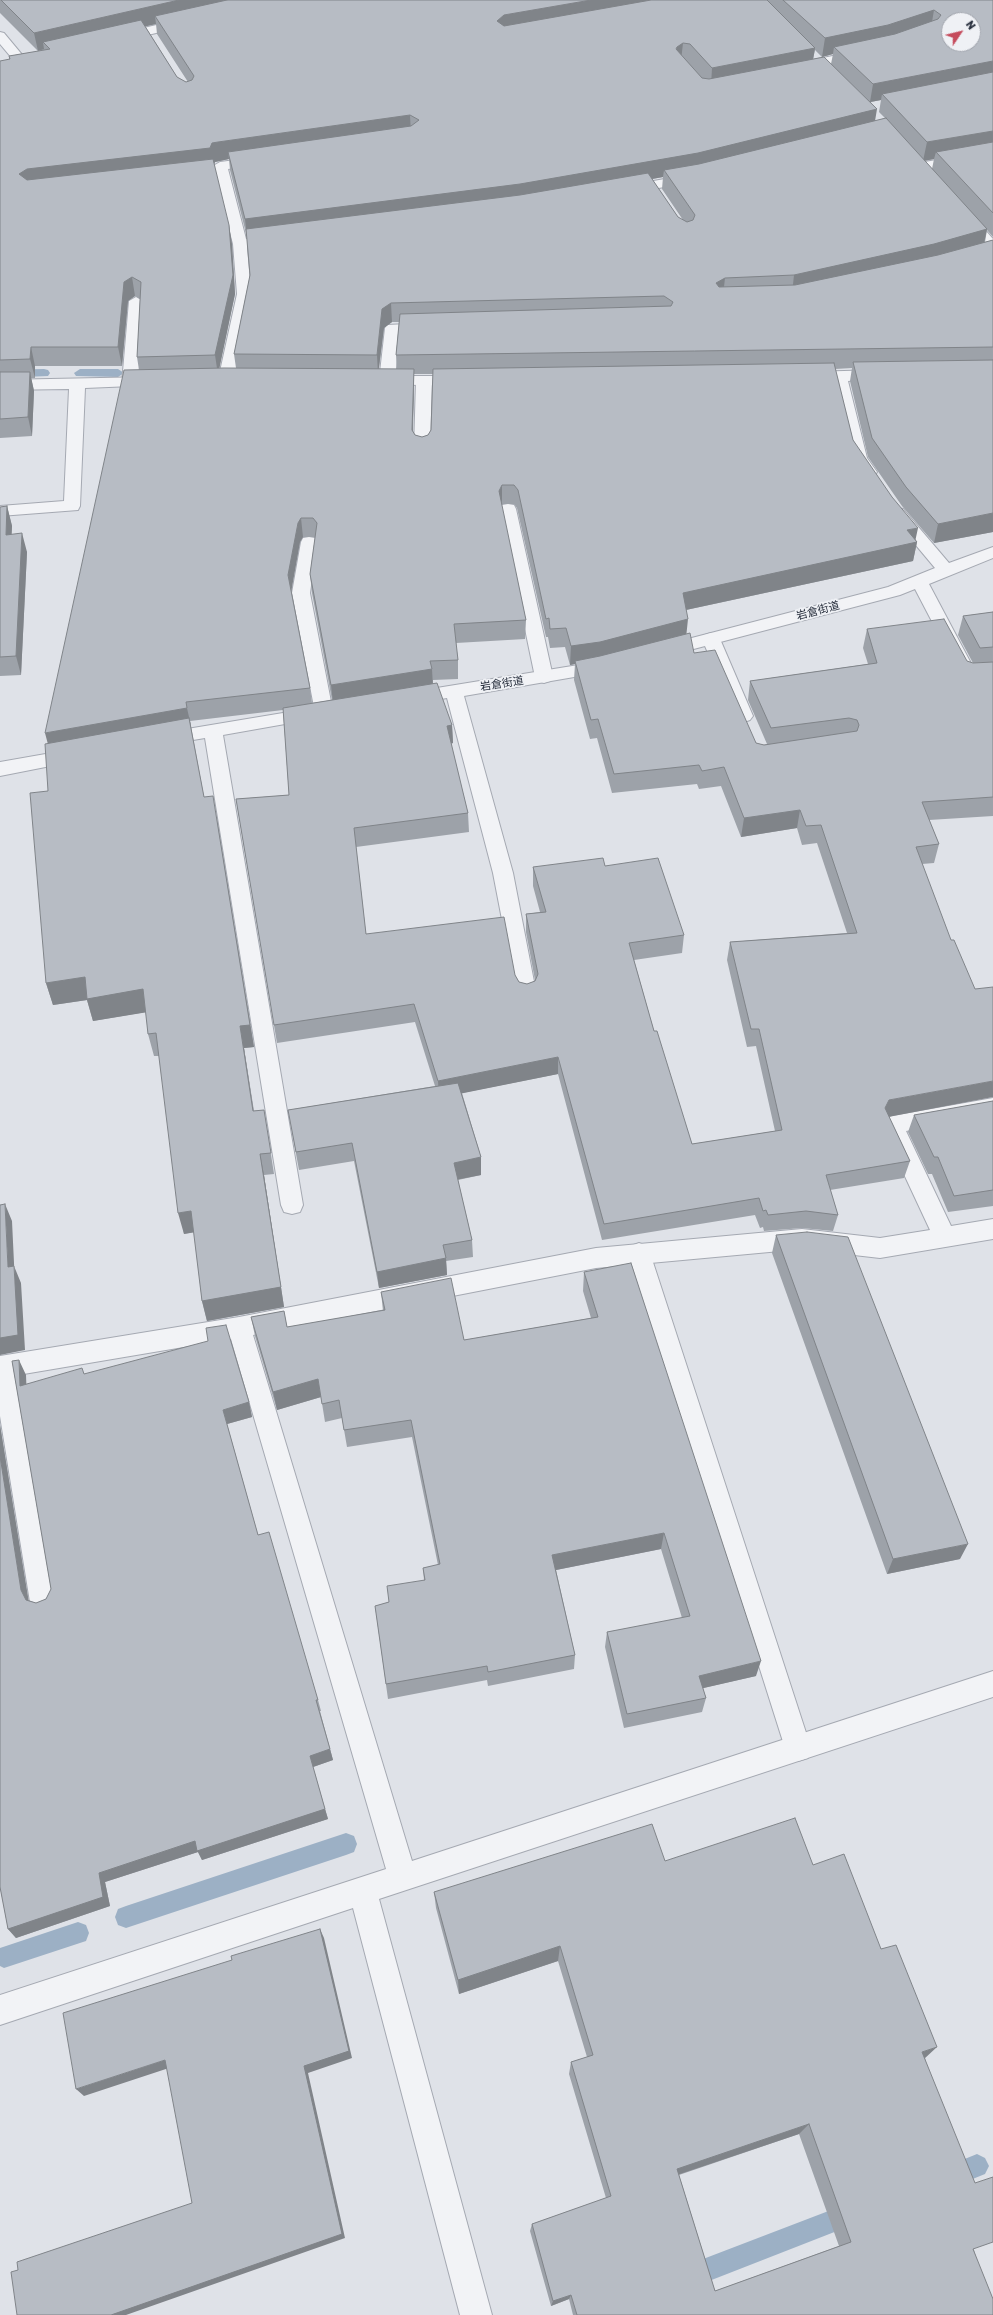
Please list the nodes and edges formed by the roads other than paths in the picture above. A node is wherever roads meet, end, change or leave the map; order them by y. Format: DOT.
graph roads {
  1 [pos="202,19"];
  2 [pos="148,31"];
  3 [pos="0,36"];
  4 [pos="109,40"];
  5 [pos="156,44"];
  6 [pos="874,51"];
  7 [pos="807,52"];
  8 [pos="34,57"];
  9 [pos="20,60"];
  10 [pos="7,64"];
  11 [pos="993,154"];
  12 [pos="910,156"];
  13 [pos="274,159"];
  14 [pos="919,167"];
  15 [pos="221,171"];
  16 [pos="205,173"];
  17 [pos="704,175"];
  18 [pos="930,178"];
  19 [pos="651,185"];
  20 [pos="614,192"];
  21 [pos="660,198"];
  22 [pos="956,207"];
  23 [pos="294,237"];
  24 [pos="240,244"];
  25 [pos="993,249"];
  26 [pos="978,255"];
  27 [pos="136,301"];
  28 [pos="440,327"];
  29 [pos="893,375"];
  30 [pos="839,376"];
  31 [pos="792,377"];
  32 [pos="194,381"];
  33 [pos="424,381"];
  34 [pos="478,381"];
  35 [pos="162,382"];
  36 [pos="130,383"];
  37 [pos="77,384"];
  38 [pos="0,385"];
  39 [pos="422,449"];
  40 [pos="508,509"];
  41 [pos="0,511"];
  42 [pos="309,542"];
  43 [pos="993,552"];
  44 [pos="946,570"];
  45 [pos="919,581"];
  46 [pos="711,639"];
  47 [pos="644,656"];
  48 [pos="621,662"];
  49 [pos="993,673"];
  50 [pos="544,677"];
  51 [pos="454,692"];
  52 [pos="393,702"];
  53 [pos="213,730"];
  54 [pos="751,734"];
  55 [pos="144,742"];
  56 [pos="91,752"];
  57 [pos="0,769"];
  58 [pos="526,992"];
  59 [pos="993,1107"];
  60 [pos="292,1205"];
  61 [pos="993,1229"];
  62 [pos="945,1237"];
  63 [pos="639,1254"];
  64 [pos="239,1327"];
  65 [pos="2,1367"];
  66 [pos="43,1602"];
  67 [pos="993,1684"];
  68 [pos="798,1748"];
  69 [pos="403,1878"];
  70 [pos="363,1891"];
  71 [pos="0,2010"];
  72 [pos="476,2315"];
  1 -- 2 [label="street"];
  2 -- 4 [label="street"];
  2 -- 5 [label="street"];
  3 -- 9 [label="street"];
  6 -- 7 [label="street"];
  8 -- 9 [label="street"];
  9 -- 10 [label="street"];
  11 -- 14 [label="street"];
  12 -- 14 [label="street"];
  13 -- 15 [label="street"];
  14 -- 18 [label="street"];
  15 -- 16 [label="street"];
  15 -- 24 [label="street"];
  17 -- 19 [label="street"];
  19 -- 20 [label="street"];
  19 -- 21 [label="street"];
  22 -- 25 [label="street"];
  23 -- 24 [label="street"];
  24 -- 32 [label="street"];
  25 -- 26 [label="street"];
  27 -- 36 [label="street"];
  28 -- 33 [label="street"];
  29 -- 30 [label="street"];
  30 -- 31 [label="street"];
  30 -- 44 [label="street"];
  33 -- 34 [label="street"];
  33 -- 39 [label="street"];
  35 -- 36 [label="street"];
  36 -- 37 [label="street"];
  37 -- 38 [label="street"];
  37 -- 41 [label="street"];
  40 -- 50 [label="street"];
  42 -- 53 [label="street"];
  43 -- 44 [label="street, 岩倉街道"];
  44 -- 45 [label="street, 岩倉街道"];
  45 -- 46 [label="street, 岩倉街道"];
  45 -- 49 [label="street"];
  46 -- 47 [label="street, 岩倉街道"];
  46 -- 54 [label="street"];
  48 -- 50 [label="street, 岩倉街道"];
  50 -- 51 [label="street, 岩倉街道"];
  51 -- 52 [label="street, 岩倉街道"];
  51 -- 58 [label="street"];
  53 -- 55 [label="street"];
  53 -- 60 [label="street"];
  56 -- 57 [label="street"];
  59 -- 62 [label="street"];
  61 -- 62 [label="street"];
  62 -- 63 [label="street"];
  63 -- 64 [label="street"];
  63 -- 68 [label="street"];
  64 -- 65 [label="street"];
  64 -- 69 [label="street"];
  65 -- 66 [label="street"];
  67 -- 68 [label="street"];
  68 -- 69 [label="street"];
  69 -- 70 [label="street"];
  70 -- 71 [label="street"];
  70 -- 72 [label="street"];
}
